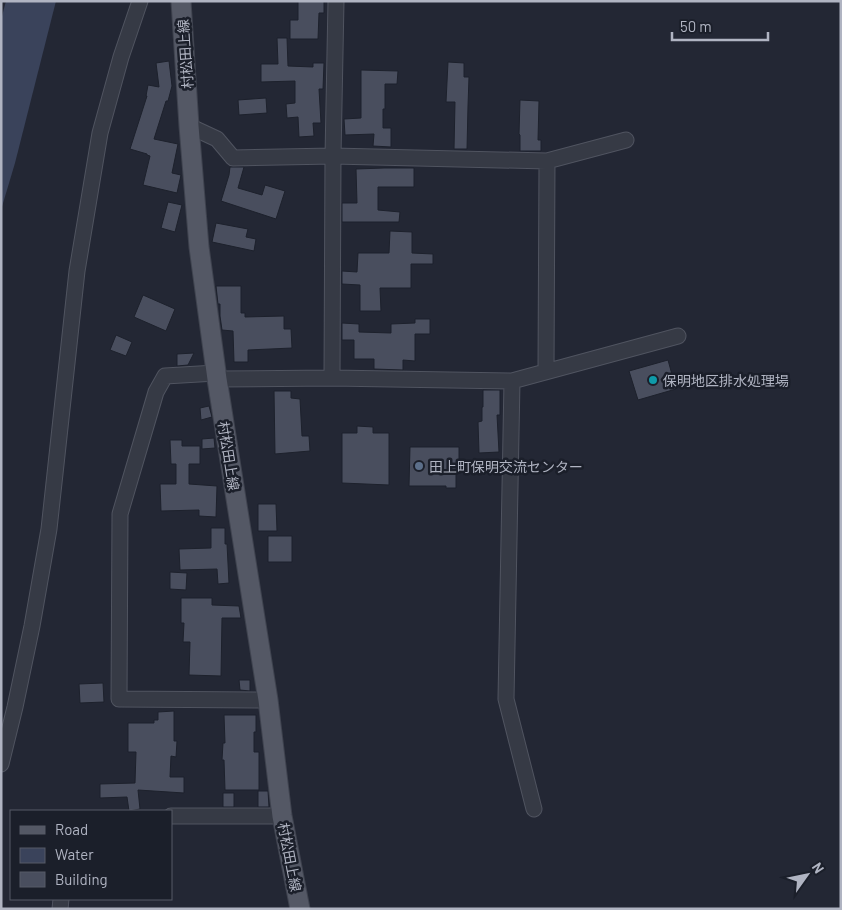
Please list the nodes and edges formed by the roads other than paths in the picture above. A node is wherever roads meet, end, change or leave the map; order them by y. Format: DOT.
graph roads {
  1 [pos="140,1"];
  2 [pos="181,1"];
  3 [pos="336,1"];
  4 [pos="189,126"];
  5 [pos="626,140"];
  6 [pos="333,156"];
  7 [pos="547,161"];
  8 [pos="678,336"];
  9 [pos="546,371"];
  10 [pos="217,376"];
  11 [pos="332,378"];
  12 [pos="512,381"];
  13 [pos="268,700"];
  14 [pos="1,764"];
  15 [pos="534,809"];
  16 [pos="172,816"];
  17 [pos="282,816"];
  18 [pos="300,909"];
  1 -- 14 [label="street"];
  2 -- 4 [label="main road, 村松田上線"];
  3 -- 6 [label="street"];
  4 -- 6 [label="street"];
  4 -- 10 [label="main road, 村松田上線"];
  5 -- 7 [label="street"];
  6 -- 7 [label="street"];
  6 -- 11 [label="street"];
  7 -- 9 [label="street"];
  8 -- 9 [label="street"];
  9 -- 12 [label="street"];
  10 -- 11 [label="street"];
  10 -- 13 [label="main road, 村松田上線"];
  10 -- 13 [label="street"];
  11 -- 12 [label="street"];
  12 -- 15 [label="street"];
  13 -- 17 [label="main road, 村松田上線"];
  16 -- 17 [label="street"];
  17 -- 18 [label="main road, 村松田上線"];
}
